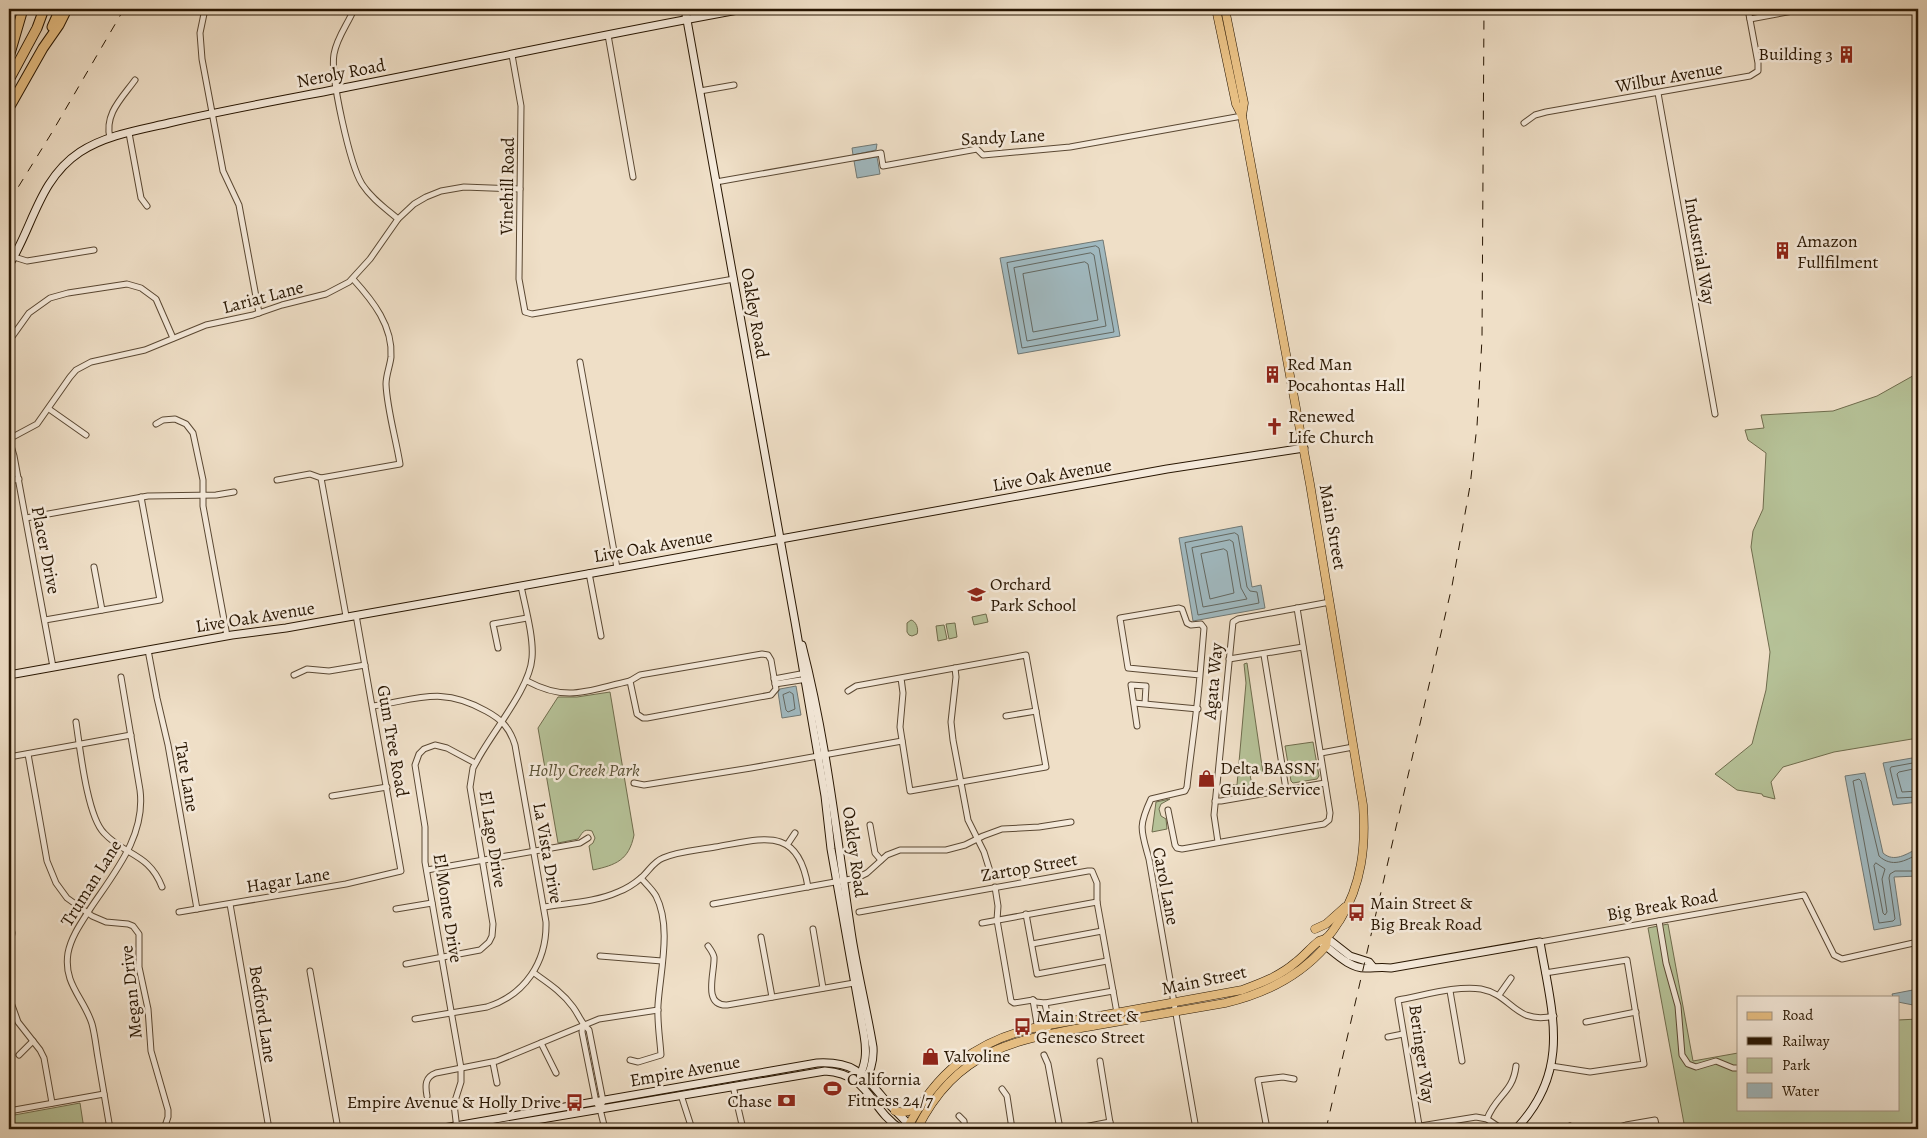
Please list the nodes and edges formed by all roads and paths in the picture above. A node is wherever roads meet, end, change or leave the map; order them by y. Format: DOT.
graph roads {
  1 [pos="23,9"];
  2 [pos="44,9"];
  3 [pos="60,9"];
  4 [pos="67,9"];
  5 [pos="206,9"];
  6 [pos="354,9"];
  7 [pos="685,9"];
  8 [pos="744,9"];
  9 [pos="1216,9"];
  10 [pos="1225,9"];
  11 [pos="1748,9"];
  12 [pos="1804,9"];
  13 [pos="687,19"];
  14 [pos="1750,19"];
  15 [pos="608,35"];
  16 [pos="43,48"];
  17 [pos="512,55"];
  18 [pos="9,57"];
  19 [pos="9,80"];
  20 [pos="135,80"];
  21 [pos="734,85"];
  22 [pos="337,89"];
  23 [pos="700,90"];
  24 [pos="1658,93"];
  25 [pos="9,108"];
  26 [pos="213,113"];
  27 [pos="1242,116"];
  28 [pos="1524,123"];
  29 [pos="128,132"];
  30 [pos="110,138"];
  31 [pos="633,177"];
  32 [pos="716,182"];
  33 [pos="520,189"];
  34 [pos="147,206"];
  35 [pos="398,218"];
  36 [pos="94,250"];
  37 [pos="14,256"];
  38 [pos="9,265"];
  39 [pos="353,279"];
  40 [pos="734,279"];
  41 [pos="259,313"];
  42 [pos="173,338"];
  43 [pos="9,342"];
  44 [pos="580,362"];
  45 [pos="49,410"];
  46 [pos="1715,414"];
  47 [pos="156,424"];
  48 [pos="86,435"];
  49 [pos="9,439"];
  50 [pos="1304,448"];
  51 [pos="322,478"];
  52 [pos="18,479"];
  53 [pos="277,480"];
  54 [pos="9,481"];
  55 [pos="234,492"];
  56 [pos="203,495"];
  57 [pos="141,497"];
  58 [pos="26,518"];
  59 [pos="780,539"];
  60 [pos="94,567"];
  61 [pos="617,568"];
  62 [pos="589,573"];
  63 [pos="521,586"];
  64 [pos="1330,602"];
  65 [pos="1297,608"];
  66 [pos="102,610"];
  67 [pos="356,615"];
  68 [pos="346,616"];
  69 [pos="527,618"];
  70 [pos="45,620"];
  71 [pos="227,636"];
  72 [pos="601,636"];
  73 [pos="1303,647"];
  74 [pos="498,648"];
  75 [pos="148,650"];
  76 [pos="1264,655"];
  77 [pos="1229,659"];
  78 [pos="365,665"];
  79 [pos="53,667"];
  80 [pos="955,668"];
  81 [pos="9,675"];
  82 [pos="294,675"];
  83 [pos="1200,675"];
  84 [pos="121,676"];
  85 [pos="807,676"];
  86 [pos="901,678"];
  87 [pos="527,681"];
  88 [pos="630,681"];
  89 [pos="775,682"];
  90 [pos="848,691"];
  91 [pos="1134,702"];
  92 [pos="1145,703"];
  93 [pos="373,706"];
  94 [pos="1198,709"];
  95 [pos="1036,711"];
  96 [pos="1006,716"];
  97 [pos="501,721"];
  98 [pos="76,722"];
  99 [pos="1137,726"];
  100 [pos="131,735"];
  101 [pos="902,741"];
  102 [pos="80,744"];
  103 [pos="1354,747"];
  104 [pos="1320,752"];
  105 [pos="28,754"];
  106 [pos="821,755"];
  107 [pos="9,757"];
  108 [pos="475,763"];
  109 [pos="960,782"];
  110 [pos="634,783"];
  111 [pos="1325,783"];
  112 [pos="387,787"];
  113 [pos="1286,789"];
  114 [pos="332,796"];
  115 [pos="1215,801"];
  116 [pos="1168,810"];
  117 [pos="1071,822"];
  118 [pos="870,825"];
  119 [pos="795,832"];
  120 [pos="588,838"];
  121 [pos="976,839"];
  122 [pos="1218,842"];
  123 [pos="787,845"];
  124 [pos="128,850"];
  125 [pos="534,851"];
  126 [pos="482,860"];
  127 [pos="881,860"];
  128 [pos="989,868"];
  129 [pos="427,870"];
  130 [pos="402,871"];
  131 [pos="641,878"];
  132 [pos="840,881"];
  133 [pos="162,887"];
  134 [pos="808,887"];
  135 [pos="995,887"];
  136 [pos="1097,902"];
  137 [pos="432,903"];
  138 [pos="230,904"];
  139 [pos="713,904"];
  140 [pos="1349,904"];
  141 [pos="544,907"];
  142 [pos="197,909"];
  143 [pos="396,909"];
  144 [pos="179,912"];
  145 [pos="859,912"];
  146 [pos="87,913"];
  147 [pos="1026,914"];
  148 [pos="9,919"];
  149 [pos="997,920"];
  150 [pos="1659,921"];
  151 [pos="982,923"];
  152 [pos="813,929"];
  153 [pos="1315,929"];
  154 [pos="1102,932"];
  155 [pos="761,937"];
  156 [pos="1324,942"];
  157 [pos="1540,942"];
  158 [pos="1918,942"];
  159 [pos="1032,944"];
  160 [pos="708,946"];
  161 [pos="9,950"];
  162 [pos="600,956"];
  163 [pos="442,958"];
  164 [pos="662,961"];
  165 [pos="1108,961"];
  166 [pos="406,964"];
  167 [pos="310,971"];
  168 [pos="534,973"];
  169 [pos="1545,973"];
  170 [pos="1511,978"];
  171 [pos="854,983"];
  172 [pos="823,988"];
  173 [pos="1113,991"];
  174 [pos="1450,991"];
  175 [pos="1499,995"];
  176 [pos="9,997"];
  177 [pos="772,997"];
  178 [pos="1033,1000"];
  179 [pos="1174,1002"];
  180 [pos="1045,1003"];
  181 [pos="658,1010"];
  182 [pos="1176,1012"];
  183 [pos="1636,1012"];
  184 [pos="451,1013"];
  185 [pos="1117,1013"];
  186 [pos="1554,1016"];
  187 [pos="415,1019"];
  188 [pos="1586,1022"];
  189 [pos="583,1024"];
  190 [pos="1049,1025"];
  191 [pos="1038,1027"];
  192 [pos="1403,1034"];
  193 [pos="1043,1035"];
  194 [pos="1388,1037"];
  195 [pos="33,1041"];
  196 [pos="541,1042"];
  197 [pos="19,1055"];
  198 [pos="1044,1055"];
  199 [pos="630,1060"];
  200 [pos="1100,1061"];
  201 [pos="1462,1061"];
  202 [pos="493,1062"];
  203 [pos="1516,1066"];
  204 [pos="1551,1066"];
  205 [pos="461,1068"];
  206 [pos="1737,1068"];
  207 [pos="556,1073"];
  208 [pos="864,1076"];
  209 [pos="1294,1079"];
  210 [pos="497,1083"];
  211 [pos="708,1083"];
  212 [pos="860,1084"];
  213 [pos="733,1086"];
  214 [pos="1002,1089"];
  215 [pos="104,1094"];
  216 [pos="682,1095"];
  217 [pos="427,1096"];
  218 [pos="599,1101"];
  219 [pos="52,1103"];
  220 [pos="921,1104"];
  221 [pos="600,1109"];
  222 [pos="9,1111"];
  223 [pos="896,1111"];
  224 [pos="960,1116"];
  225 [pos="1487,1119"];
  226 [pos="1110,1122"];
  227 [pos="1419,1125"];
  228 [pos="457,1128"];
  229 [pos="683,1128"];
  230 [pos="909,1128"];
  231 [pos="110,1129"];
  232 [pos="164,1129"];
  233 [pos="262,1129"];
  234 [pos="269,1129"];
  235 [pos="338,1129"];
  236 [pos="438,1129"];
  237 [pos="483,1129"];
  238 [pos="605,1129"];
  239 [pos="673,1129"];
  240 [pos="692,1129"];
  241 [pos="743,1129"];
  242 [pos="901,1129"];
  243 [pos="917,1129"];
  244 [pos="965,1129"];
  245 [pos="1012,1129"];
  246 [pos="1048,1129"];
  247 [pos="1060,1129"];
  248 [pos="1111,1129"];
  249 [pos="1196,1129"];
  250 [pos="1267,1129"];
  251 [pos="1402,1129"];
  252 [pos="1502,1129"];
  253 [pos="1516,1129"];
  254 [pos="1614,1129"];
  255 [pos="1657,1129"];
  1 -- 18 [label="highway"];
  2 -- 19 [label="highway"];
  3 -- 16 [label="highway"];
  4 -- 16 [label="highway"];
  5 -- 26 [label="street"];
  6 -- 22 [label="street"];
  7 -- 13 [label="street, Oakley Road"];
  8 -- 13 [label="street, Neroly Road"];
  9 -- 27 [label="main road, Main Street"];
  10 -- 27 [label="main road, Main Street"];
  11 -- 14 [label="street, Wilbur Avenue"];
  12 -- 14 [label="street"];
  13 -- 15 [label="street, Neroly Road"];
  13 -- 23 [label="street, Oakley Road"];
  14 -- 24 [label="street, Wilbur Avenue"];
  15 -- 17 [label="street, Neroly Road"];
  15 -- 31 [label="street"];
  16 -- 25 [label="highway"];
  17 -- 22 [label="street, Neroly Road"];
  17 -- 33 [label="street, Vinehill Road"];
  20 -- 30 [label="street"];
  21 -- 23 [label="street"];
  22 -- 26 [label="street, Neroly Road"];
  22 -- 35 [label="street"];
  23 -- 32 [label="street, Oakley Road"];
  24 -- 28 [label="street, Wilbur Avenue"];
  24 -- 46 [label="street, Industrial Way"];
  26 -- 29 [label="street, Neroly Road"];
  26 -- 41 [label="street"];
  27 -- 32 [label="street, Sandy Lane"];
  27 -- 50 [label="main road, Main Street"];
  29 -- 30 [label="street, Neroly Road"];
  29 -- 34 [label="street"];
  30 -- 37 [label="street, Neroly Road"];
  32 -- 40 [label="street, Oakley Road"];
  33 -- 35 [label="street, Lariat Lane"];
  33 -- 40 [label="street, Vinehill Road"];
  35 -- 39 [label="street, Lariat Lane"];
  36 -- 37 [label="street"];
  37 -- 38 [label="street, Neroly Road"];
  39 -- 41 [label="street, Lariat Lane"];
  39 -- 51 [label="street"];
  40 -- 59 [label="street, Oakley Road"];
  41 -- 42 [label="street, Lariat Lane"];
  42 -- 43 [label="street"];
  42 -- 45 [label="street, Lariat Lane"];
  44 -- 61 [label="street"];
  45 -- 48 [label="street"];
  45 -- 49 [label="street, Lariat Lane"];
  47 -- 56 [label="street"];
  49 -- 52 [label="street, Placer Drive"];
  50 -- 59 [label="street, Live Oak Avenue"];
  50 -- 64 [label="main road, Main Street"];
  51 -- 53 [label="street"];
  51 -- 68 [label="street"];
  52 -- 54 [label="street"];
  52 -- 58 [label="street, Placer Drive"];
  55 -- 56 [label="street"];
  56 -- 57 [label="street"];
  56 -- 71 [label="street"];
  57 -- 58 [label="street"];
  57 -- 66 [label="street"];
  58 -- 70 [label="street, Placer Drive"];
  59 -- 61 [label="street, Live Oak Avenue"];
  59 -- 85 [label="street, Oakley Road"];
  60 -- 66 [label="street"];
  61 -- 62 [label="street, Live Oak Avenue"];
  62 -- 63 [label="street, Live Oak Avenue"];
  62 -- 72 [label="street"];
  63 -- 67 [label="street, Live Oak Avenue"];
  63 -- 69 [label="street, El Lago Drive"];
  64 -- 65 [label="street, Agata Way"];
  64 -- 103 [label="main road, Main Street"];
  65 -- 73 [label="street"];
  65 -- 77 [label="street, Agata Way"];
  66 -- 70 [label="street"];
  67 -- 68 [label="street, Live Oak Avenue"];
  67 -- 78 [label="street, Gum Tree Road"];
  68 -- 71 [label="street, Live Oak Avenue"];
  69 -- 74 [label="street"];
  69 -- 87 [label="street, El Lago Drive"];
  70 -- 79 [label="street, Placer Drive"];
  71 -- 75 [label="street, Live Oak Avenue"];
  73 -- 76 [label="street"];
  73 -- 104 [label="street"];
  75 -- 79 [label="street, Live Oak Avenue"];
  75 -- 142 [label="street, Tate Lane"];
  76 -- 77 [label="street"];
  76 -- 113 [label="street"];
  77 -- 115 [label="street, Agata Way"];
  78 -- 82 [label="street"];
  78 -- 93 [label="street, Gum Tree Road"];
  79 -- 81 [label="street, Live Oak Avenue"];
  80 -- 86 [label="street"];
  80 -- 95 [label="street"];
  80 -- 109 [label="street"];
  83 -- 83 [label="street, Carol Lane"];
  83 -- 94 [label="street, Carol Lane"];
  84 -- 100 [label="street, Truman Lane"];
  85 -- 89 [label="street"];
  85 -- 106 [label="street, Oakley Road"];
  86 -- 90 [label="street"];
  86 -- 101 [label="street"];
  87 -- 88 [label="street"];
  87 -- 97 [label="street, El Lago Drive"];
  88 -- 89 [label="street"];
  88 -- 89 [label="street"];
  91 -- 92 [label="street"];
  91 -- 92 [label="street"];
  91 -- 99 [label="street"];
  92 -- 94 [label="street"];
  93 -- 97 [label="street, La Vista Drive"];
  93 -- 112 [label="street, Gum Tree Road"];
  94 -- 179 [label="street, Carol Lane"];
  95 -- 96 [label="street"];
  95 -- 109 [label="street"];
  97 -- 108 [label="street, El Lago Drive"];
  97 -- 125 [label="street, La Vista Drive"];
  98 -- 102 [label="street"];
  100 -- 102 [label="street"];
  100 -- 124 [label="street, Truman Lane"];
  101 -- 106 [label="street"];
  101 -- 109 [label="street"];
  102 -- 105 [label="street"];
  102 -- 124 [label="street"];
  103 -- 104 [label="street"];
  103 -- 140 [label="main road, Main Street"];
  104 -- 111 [label="street"];
  105 -- 107 [label="street"];
  105 -- 146 [label="street, Megan Drive"];
  106 -- 110 [label="street"];
  106 -- 132 [label="street, Oakley Road"];
  108 -- 126 [label="street, El Lago Drive"];
  108 -- 129 [label="street, El Monte Drive"];
  109 -- 121 [label="street"];
  111 -- 113 [label="street"];
  111 -- 122 [label="street"];
  112 -- 114 [label="street"];
  112 -- 130 [label="street, Gum Tree Road"];
  113 -- 115 [label="street"];
  115 -- 122 [label="street, Agata Way"];
  116 -- 122 [label="street"];
  117 -- 121 [label="street"];
  118 -- 127 [label="street"];
  119 -- 123 [label="street"];
  120 -- 125 [label="street"];
  121 -- 127 [label="street"];
  121 -- 128 [label="street"];
  123 -- 131 [label="street"];
  123 -- 134 [label="street"];
  124 -- 133 [label="street"];
  124 -- 146 [label="street, Truman Lane"];
  125 -- 126 [label="street"];
  125 -- 141 [label="street, La Vista Drive"];
  126 -- 129 [label="street"];
  126 -- 163 [label="street, El Lago Drive"];
  127 -- 132 [label="street"];
  129 -- 137 [label="street, El Monte Drive"];
  130 -- 138 [label="street, Hagar Lane"];
  131 -- 141 [label="street"];
  131 -- 164 [label="street"];
  132 -- 134 [label="street"];
  132 -- 171 [label="street, Oakley Road"];
  132 -- 208 [label="street, Oakley Road"];
  134 -- 139 [label="street"];
  135 -- 136 [label="street, Zartop Street"];
  135 -- 145 [label="street, Zartop Street"];
  135 -- 149 [label="street"];
  136 -- 147 [label="street"];
  136 -- 154 [label="street, Zartop Street"];
  137 -- 143 [label="street"];
  137 -- 163 [label="street, El Monte Drive"];
  138 -- 142 [label="street, Hagar Lane"];
  138 -- 234 [label="street, Bedford Lane"];
  140 -- 153 [label="main road"];
  140 -- 156 [label="main road, Main Street"];
  141 -- 168 [label="street, La Vista Drive"];
  142 -- 144 [label="street, Hagar Lane"];
  146 -- 215 [label="street, Truman Lane"];
  146 -- 232 [label="street, Megan Drive"];
  147 -- 149 [label="street"];
  147 -- 159 [label="street"];
  148 -- 161 [label="street"];
  149 -- 151 [label="street"];
  149 -- 178 [label="street"];
  150 -- 157 [label="street, Big Break Road"];
  150 -- 158 [label="street, Big Break Road"];
  150 -- 206 [label="street"];
  152 -- 172 [label="street"];
  154 -- 159 [label="street"];
  154 -- 165 [label="street, Zartop Street"];
  155 -- 177 [label="street"];
  156 -- 157 [label="street, Big Break Road"];
  156 -- 179 [label="main road, Main Street"];
  156 -- 182 [label="main road, Main Street"];
  157 -- 169 [label="street"];
  159 -- 165 [label="street"];
  160 -- 177 [label="street"];
  162 -- 164 [label="street"];
  163 -- 166 [label="street, El Lago Drive"];
  163 -- 184 [label="street, El Monte Drive"];
  164 -- 181 [label="street"];
  165 -- 173 [label="street, Zartop Street"];
  167 -- 235 [label="street"];
  168 -- 184 [label="street, La Vista Drive"];
  168 -- 189 [label="street"];
  169 -- 183 [label="street"];
  169 -- 186 [label="street"];
  170 -- 175 [label="street"];
  171 -- 172 [label="street"];
  171 -- 208 [label="street, Oakley Road"];
  172 -- 177 [label="street"];
  173 -- 180 [label="street"];
  173 -- 185 [label="street, Zartop Street"];
  174 -- 175 [label="street, Beringer Way"];
  174 -- 192 [label="street, Beringer Way"];
  174 -- 201 [label="street"];
  175 -- 186 [label="street, Beringer Way"];
  176 -- 195 [label="street"];
  178 -- 180 [label="street"];
  178 -- 191 [label="street"];
  179 -- 182 [label="street, Carol Lane"];
  179 -- 185 [label="main road, Main Street"];
  180 -- 190 [label="street"];
  181 -- 189 [label="street"];
  181 -- 199 [label="street"];
  182 -- 193 [label="main road, Main Street"];
  182 -- 249 [label="street, Carol Lane"];
  183 -- 188 [label="street"];
  183 -- 204 [label="street"];
  184 -- 187 [label="street, La Vista Drive"];
  184 -- 205 [label="street, El Monte Drive"];
  185 -- 190 [label="main road, Main Street"];
  186 -- 204 [label="street"];
  189 -- 196 [label="street"];
  189 -- 218 [label="street"];
  190 -- 191 [label="main road, Main Street"];
  190 -- 193 [label="street"];
  191 -- 193 [label="street"];
  191 -- 220 [label="main road, Main Street"];
  192 -- 194 [label="street"];
  192 -- 227 [label="street, Beringer Way"];
  193 -- 243 [label="main road, Main Street"];
  195 -- 197 [label="street"];
  195 -- 219 [label="street"];
  196 -- 202 [label="street"];
  196 -- 207 [label="street"];
  198 -- 247 [label="street"];
  200 -- 226 [label="street"];
  202 -- 205 [label="street"];
  202 -- 210 [label="street"];
  203 -- 225 [label="street"];
  204 -- 253 [label="street"];
  205 -- 217 [label="street"];
  205 -- 228 [label="street, El Monte Drive"];
  208 -- 211 [label="street, Empire Avenue"];
  208 -- 212 [label="street, Oakley Road"];
  208 -- 223 [label="street, Empire Avenue"];
  209 -- 250 [label="street"];
  211 -- 216 [label="street"];
  211 -- 218 [label="street, Empire Avenue"];
  212 -- 213 [label="street, Empire Avenue"];
  212 -- 242 [label="street, Empire Avenue"];
  213 -- 216 [label="street, Empire Avenue"];
  213 -- 241 [label="street"];
  214 -- 245 [label="street"];
  215 -- 219 [label="street"];
  215 -- 231 [label="street, Truman Lane"];
  216 -- 221 [label="street, Empire Avenue"];
  216 -- 240 [label="street"];
  218 -- 221 [label="street"];
  218 -- 228 [label="street, Empire Avenue"];
  219 -- 222 [label="street"];
  220 -- 223 [label="main road"];
  220 -- 230 [label="main road, Main Street"];
  221 -- 237 [label="street, Empire Avenue"];
  221 -- 238 [label="street"];
  223 -- 230 [label="street, Empire Avenue"];
  224 -- 244 [label="street"];
  225 -- 227 [label="street"];
  225 -- 252 [label="street"];
  226 -- 247 [label="street"];
  226 -- 248 [label="street"];
  227 -- 251 [label="street"];
  228 -- 236 [label="street, Empire Avenue"];
  229 -- 239 [label="street"];
  233 -- 234 [label="street"];
  246 -- 247 [label="street"];
  254 -- 255 [label="street"];
}
